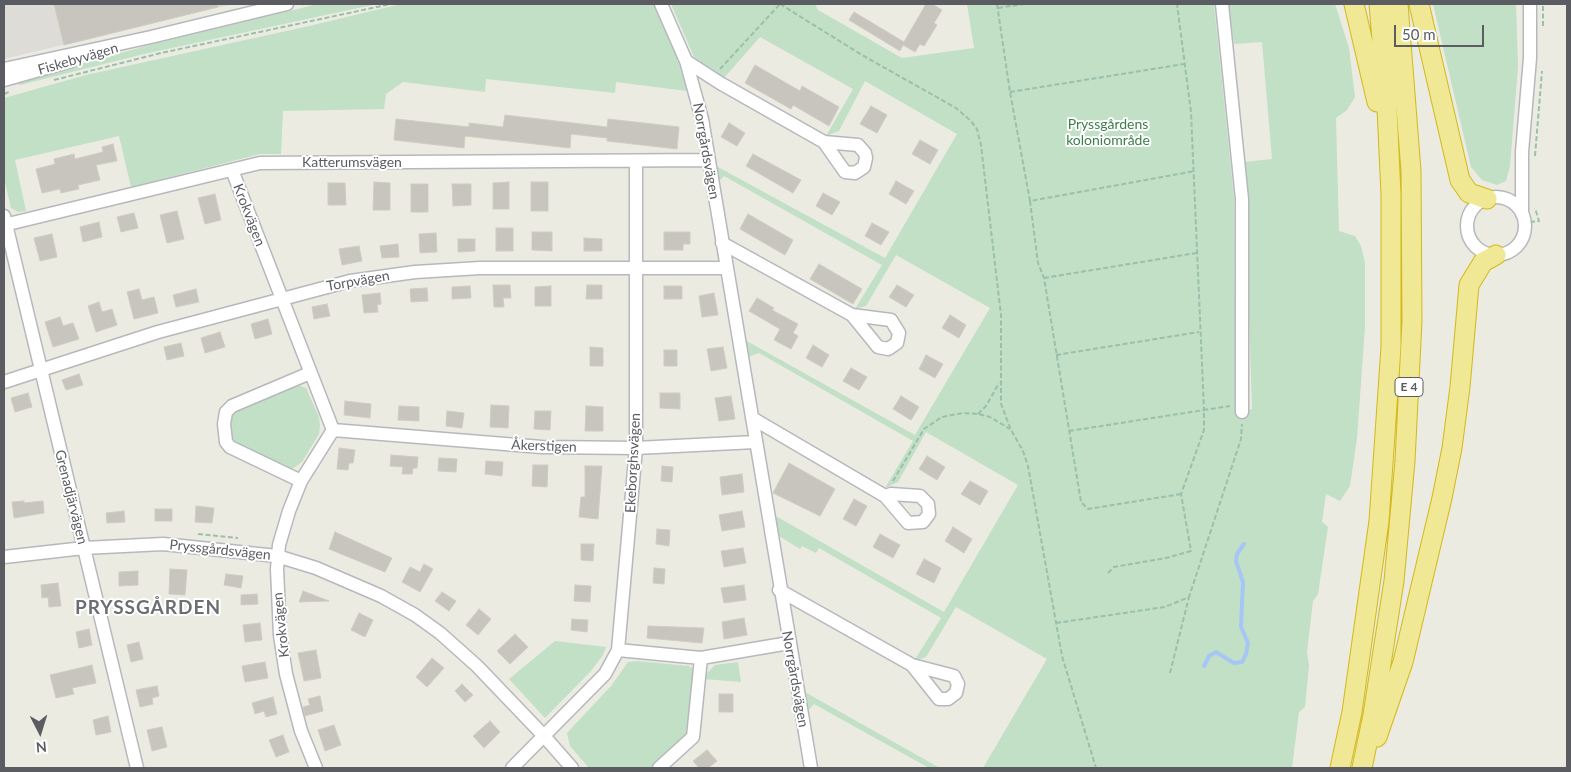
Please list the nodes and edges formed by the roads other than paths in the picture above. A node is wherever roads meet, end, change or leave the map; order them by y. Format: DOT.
graph roads {
  1 [pos="287,4"];
  2 [pos="661,4"];
  3 [pos="1222,4"];
  4 [pos="1354,4"];
  5 [pos="1379,4"];
  6 [pos="1398,4"];
  7 [pos="1419,4"];
  8 [pos="1530,4"];
  9 [pos="151,37"];
  10 [pos="686,62"];
  11 [pos="4,69"];
  12 [pos="4,80"];
  13 [pos="824,142"];
  14 [pos="1522,152"];
  15 [pos="708,160"];
  16 [pos="636,162"];
  17 [pos="1390,169"];
  18 [pos="232,170"];
  19 [pos="1495,198"];
  20 [pos="1523,218"];
  21 [pos="4,222"];
  22 [pos="722,243"];
  23 [pos="1496,255"];
  24 [pos="726,268"];
  25 [pos="636,269"];
  26 [pos="281,298"];
  27 [pos="852,315"];
  28 [pos="40,370"];
  29 [pos="310,373"];
  30 [pos="4,382"];
  31 [pos="1242,408"];
  32 [pos="752,418"];
  33 [pos="333,430"];
  34 [pos="756,442"];
  35 [pos="636,448"];
  36 [pos="301,481"];
  37 [pos="884,496"];
  38 [pos="84,548"];
  39 [pos="278,556"];
  40 [pos="4,557"];
  41 [pos="779,590"];
  42 [pos="789,643"];
  43 [pos="618,650"];
  44 [pos="701,658"];
  45 [pos="912,665"];
  46 [pos="544,736"];
  47 [pos="137,768"];
  48 [pos="316,768"];
  49 [pos="512,768"];
  50 [pos="572,768"];
  51 [pos="659,768"];
  52 [pos="811,768"];
  53 [pos="1340,768"];
  54 [pos="1363,768"];
  1 -- 9 [label="street, Fiskebyvägen"];
  2 -- 10 [label="street, Norrgårdsvägen"];
  3 -- 31 [label="street"];
  4 -- 17 [label="highway"];
  5 -- 17 [label="highway, E 4"];
  6 -- 54 [label="highway, E 4"];
  7 -- 19 [label="highway"];
  8 -- 14 [label="street"];
  9 -- 11 [label="street, Fiskebyvägen"];
  9 -- 12 [label="street, Fiskebyvägen"];
  10 -- 13 [label="street"];
  10 -- 15 [label="street, Norrgårdsvägen"];
  14 -- 19 [label="street"];
  14 -- 20 [label="street"];
  15 -- 16 [label="street, Katterumsvägen"];
  15 -- 22 [label="street, Norrgårdsvägen"];
  16 -- 18 [label="street, Katterumsvägen"];
  16 -- 25 [label="street, Ekeborghsvägen"];
  17 -- 53 [label="highway, E 4"];
  18 -- 21 [label="street, Katterumsvägen"];
  18 -- 26 [label="street, Krokvägen"];
  19 -- 20 [label="street"];
  19 -- 23 [label="street"];
  20 -- 23 [label="street"];
  21 -- 28 [label="street, Grenadjärvägen"];
  22 -- 24 [label="street, Norrgårdsvägen"];
  22 -- 27 [label="street"];
  23 -- 54 [label="highway"];
  24 -- 25 [label="street, Torpvägen"];
  24 -- 32 [label="street, Norrgårdsvägen"];
  25 -- 26 [label="street, Torpvägen"];
  25 -- 35 [label="street, Ekeborghsvägen"];
  26 -- 28 [label="street, Torpvägen"];
  26 -- 29 [label="street, Krokvägen"];
  28 -- 30 [label="street, Torpvägen"];
  28 -- 38 [label="street, Grenadjärvägen"];
  29 -- 33 [label="street, Krokvägen"];
  29 -- 36 [label="street"];
  32 -- 34 [label="street, Norrgårdsvägen"];
  32 -- 37 [label="street"];
  33 -- 35 [label="street, Åkerstigen"];
  33 -- 36 [label="street, Krokvägen"];
  34 -- 35 [label="street, Åkerstigen"];
  34 -- 41 [label="street, Norrgårdsvägen"];
  35 -- 43 [label="street, Ekeborghsvägen"];
  36 -- 39 [label="street, Krokvägen"];
  38 -- 39 [label="street, Pryssgårdsvägen"];
  38 -- 40 [label="street, Pryssgårdsvägen"];
  38 -- 47 [label="street, Grenadjärvägen"];
  39 -- 46 [label="street, Pryssgårdsvägen"];
  39 -- 48 [label="street, Krokvägen"];
  41 -- 42 [label="street, Norrgårdsvägen"];
  41 -- 45 [label="street"];
  42 -- 44 [label="street"];
  42 -- 52 [label="street, Norrgårdsvägen"];
  43 -- 44 [label="street"];
  43 -- 46 [label="street, Ekeborghsvägen"];
  44 -- 51 [label="street"];
  46 -- 49 [label="street, Ekeborghsvägen"];
  46 -- 50 [label="street, Pryssgårdsvägen"];
}
